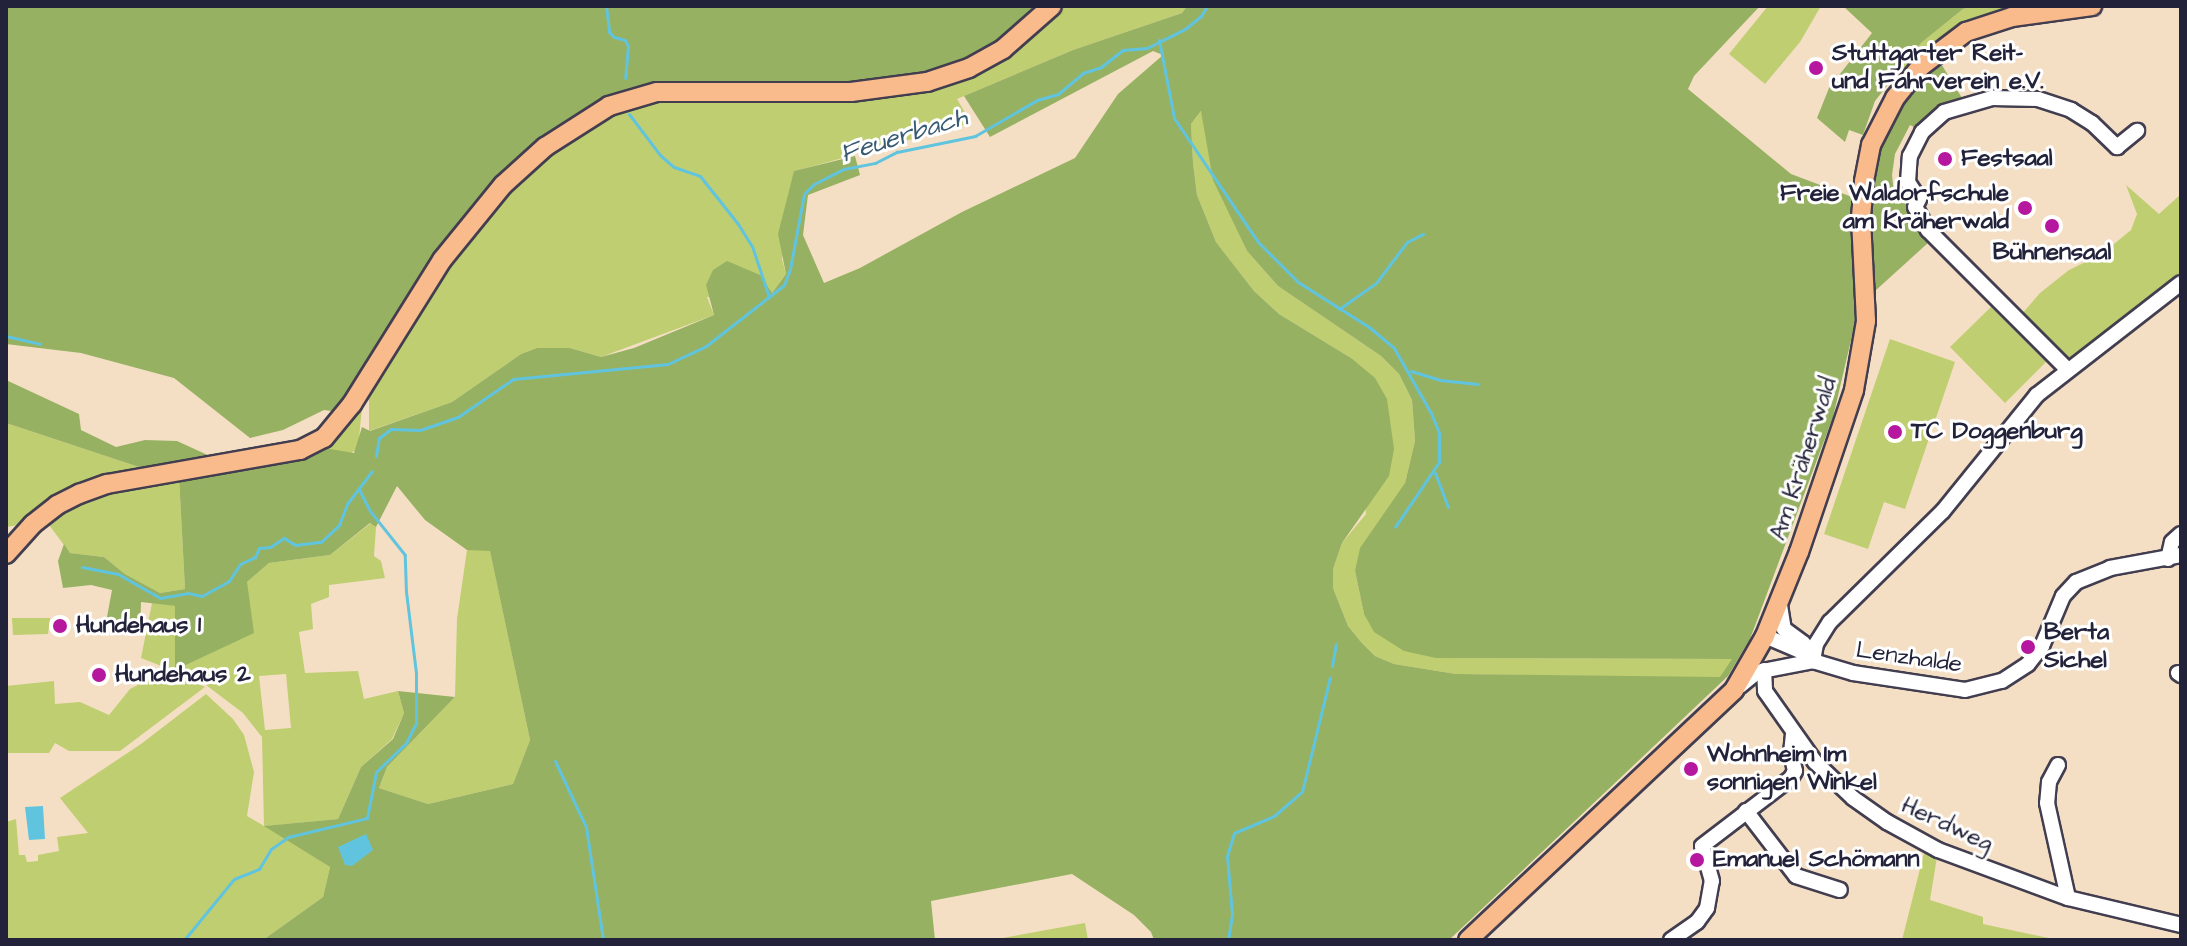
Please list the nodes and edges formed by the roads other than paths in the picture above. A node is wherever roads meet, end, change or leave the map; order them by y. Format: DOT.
graph roads {
  1 [pos="1052,6"];
  2 [pos="2092,6"];
  3 [pos="2137,131"];
  4 [pos="2181,283"];
  5 [pos="2068,370"];
  6 [pos="2181,534"];
  7 [pos="6,554"];
  8 [pos="2175,557"];
  9 [pos="1780,601"];
  10 [pos="1765,636"];
  11 [pos="1810,657"];
  12 [pos="1759,663"];
  13 [pos="1793,735"];
  14 [pos="2058,765"];
  15 [pos="1746,811"];
  16 [pos="1840,890"];
  17 [pos="2068,898"];
  18 [pos="2181,925"];
  19 [pos="1468,940"];
  20 [pos="1671,940"];
  1 -- 7 [label="main road"];
  2 -- 9 [label="main road, Am Kräherwald"];
  3 -- 5 [label="street"];
  4 -- 5 [label="street"];
  5 -- 11 [label="street"];
  6 -- 8 [label="street"];
  8 -- 11 [label="street, Lenzhalde"];
  9 -- 10 [label="main road, Am Kräherwald"];
  9 -- 11 [label="street"];
  10 -- 11 [label="street, Lenzhalde"];
  10 -- 12 [label="main road, Am Kräherwald"];
  11 -- 12 [label="street, Lenzhalde"];
  12 -- 13 [label="street, Herdweg"];
  12 -- 19 [label="main road, Am Kräherwald"];
  13 -- 15 [label="street"];
  13 -- 17 [label="street, Herdweg"];
  14 -- 17 [label="street"];
  15 -- 16 [label="street"];
  15 -- 20 [label="street"];
  17 -- 18 [label="street, Herdweg"];
}
